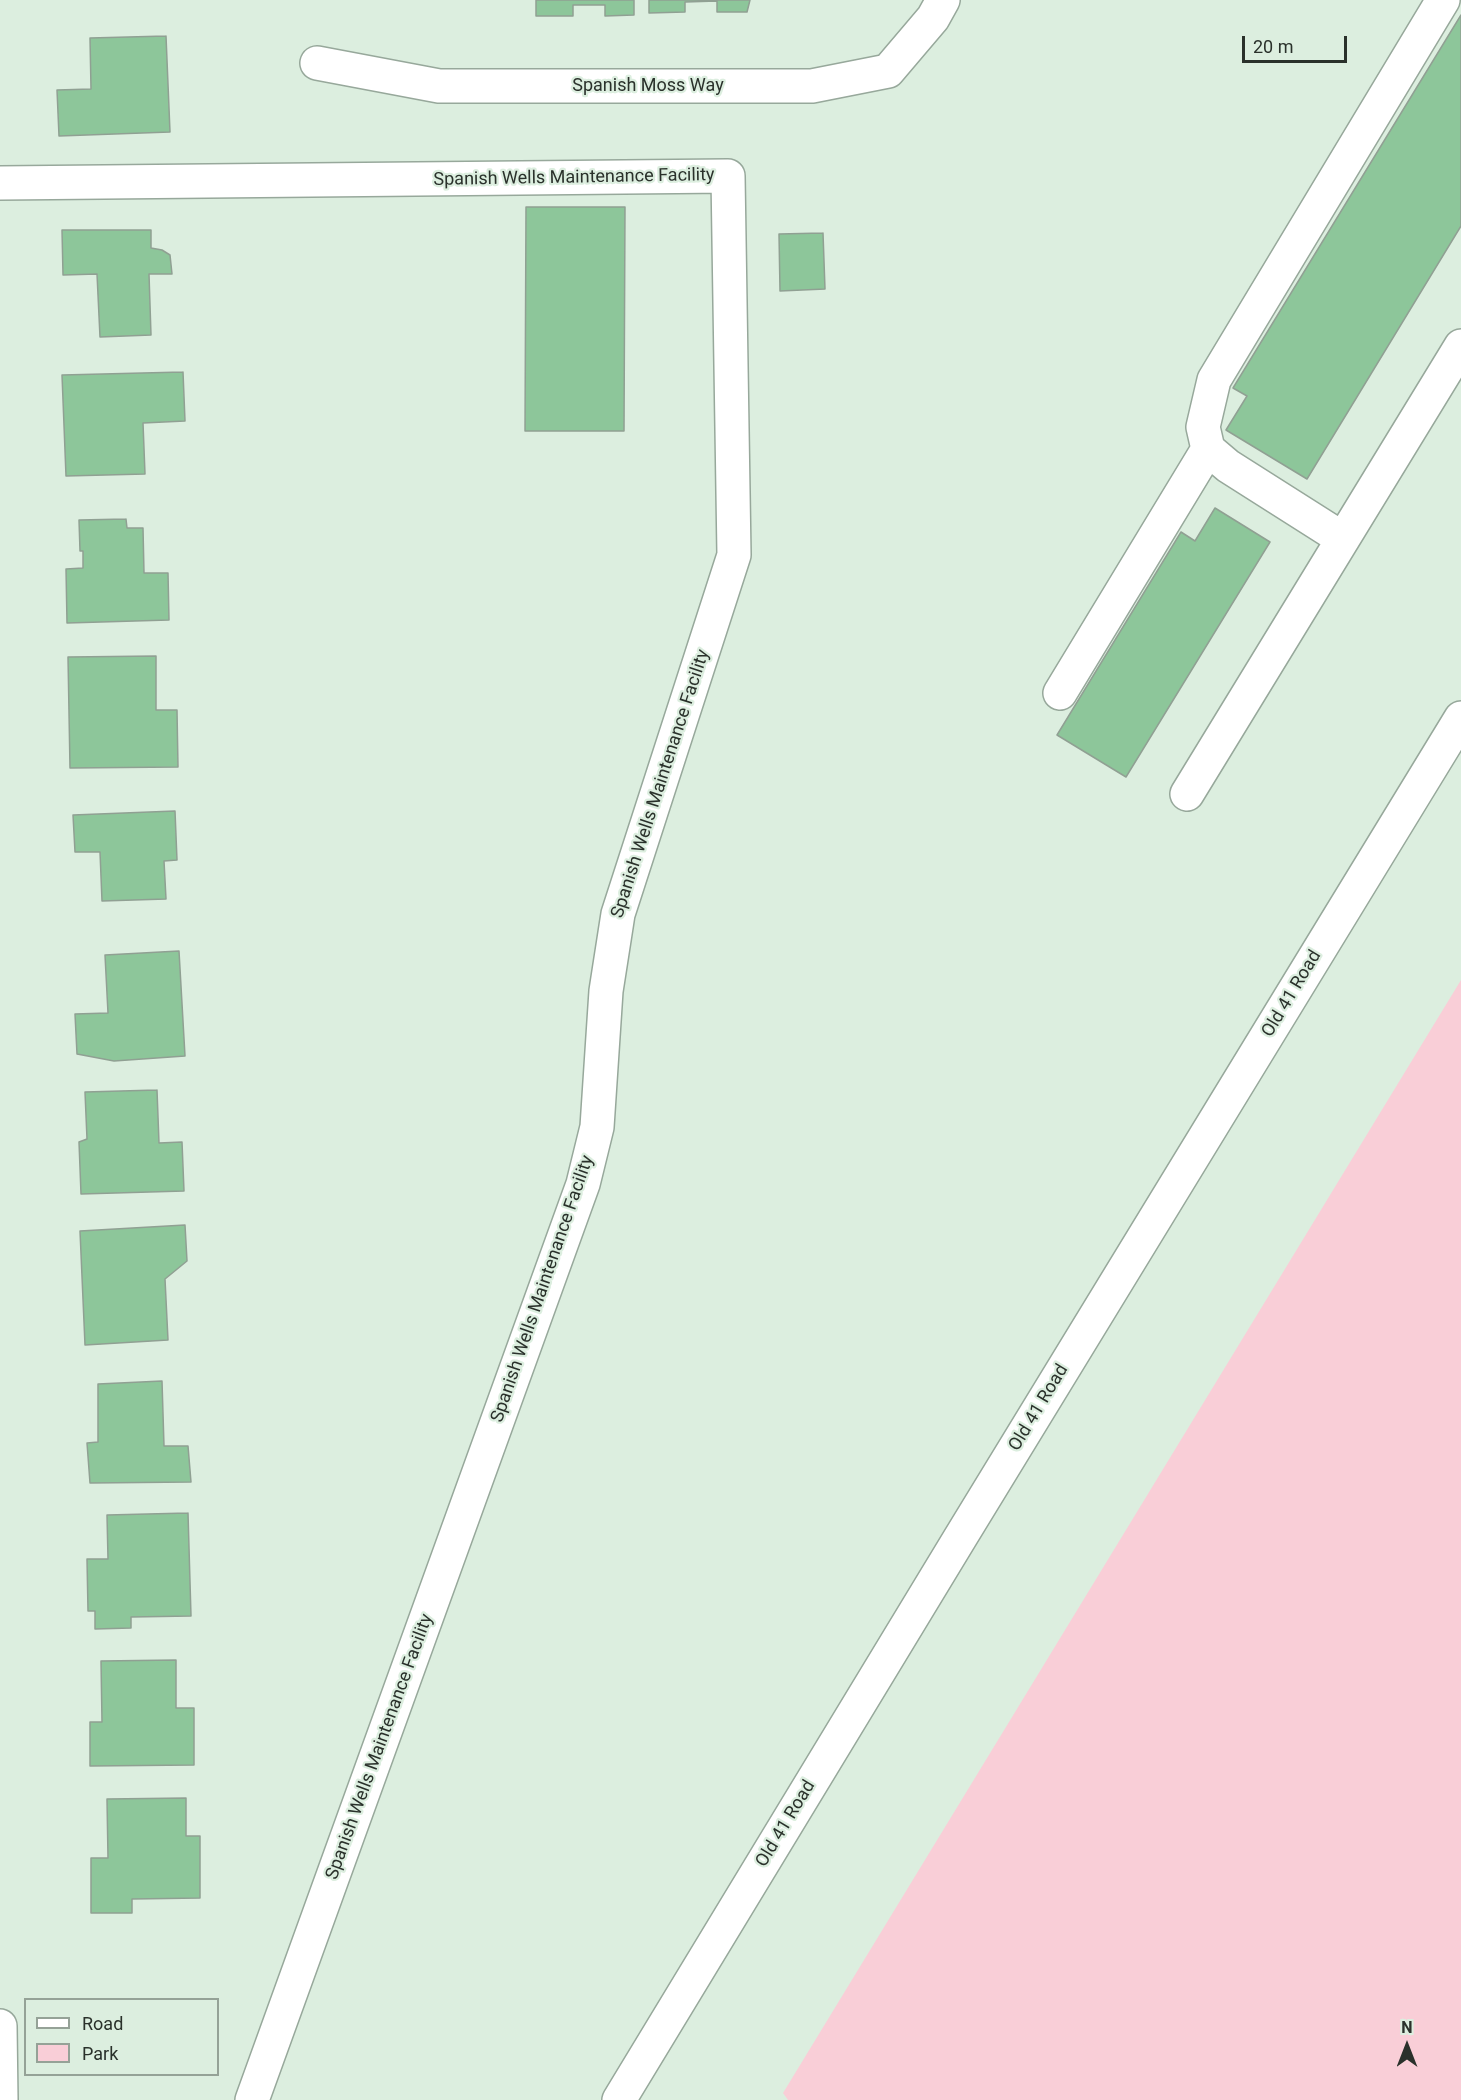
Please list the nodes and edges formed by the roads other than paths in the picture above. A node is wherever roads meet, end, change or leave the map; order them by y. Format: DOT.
graph roads {
  1 [pos="943,0"];
  2 [pos="1443,0"];
  3 [pos="317,63"];
  4 [pos="0,183"];
  5 [pos="1461,346"];
  6 [pos="1208,448"];
  7 [pos="1343,539"];
  8 [pos="1060,693"];
  9 [pos="1461,718"];
  10 [pos="1187,794"];
  11 [pos="0,2026"];
  12 [pos="1,2100"];
  13 [pos="252,2100"];
  14 [pos="619,2100"];
  1 -- 3 [label="street, Spanish Moss Way"];
  2 -- 6 [label="street"];
  4 -- 13 [label="street, Spanish Wells Maintenance Facility"];
  5 -- 7 [label="street"];
  6 -- 7 [label="street"];
  6 -- 8 [label="street"];
  7 -- 10 [label="street"];
  9 -- 14 [label="street, Old 41 Road"];
  11 -- 12 [label="street"];
}
